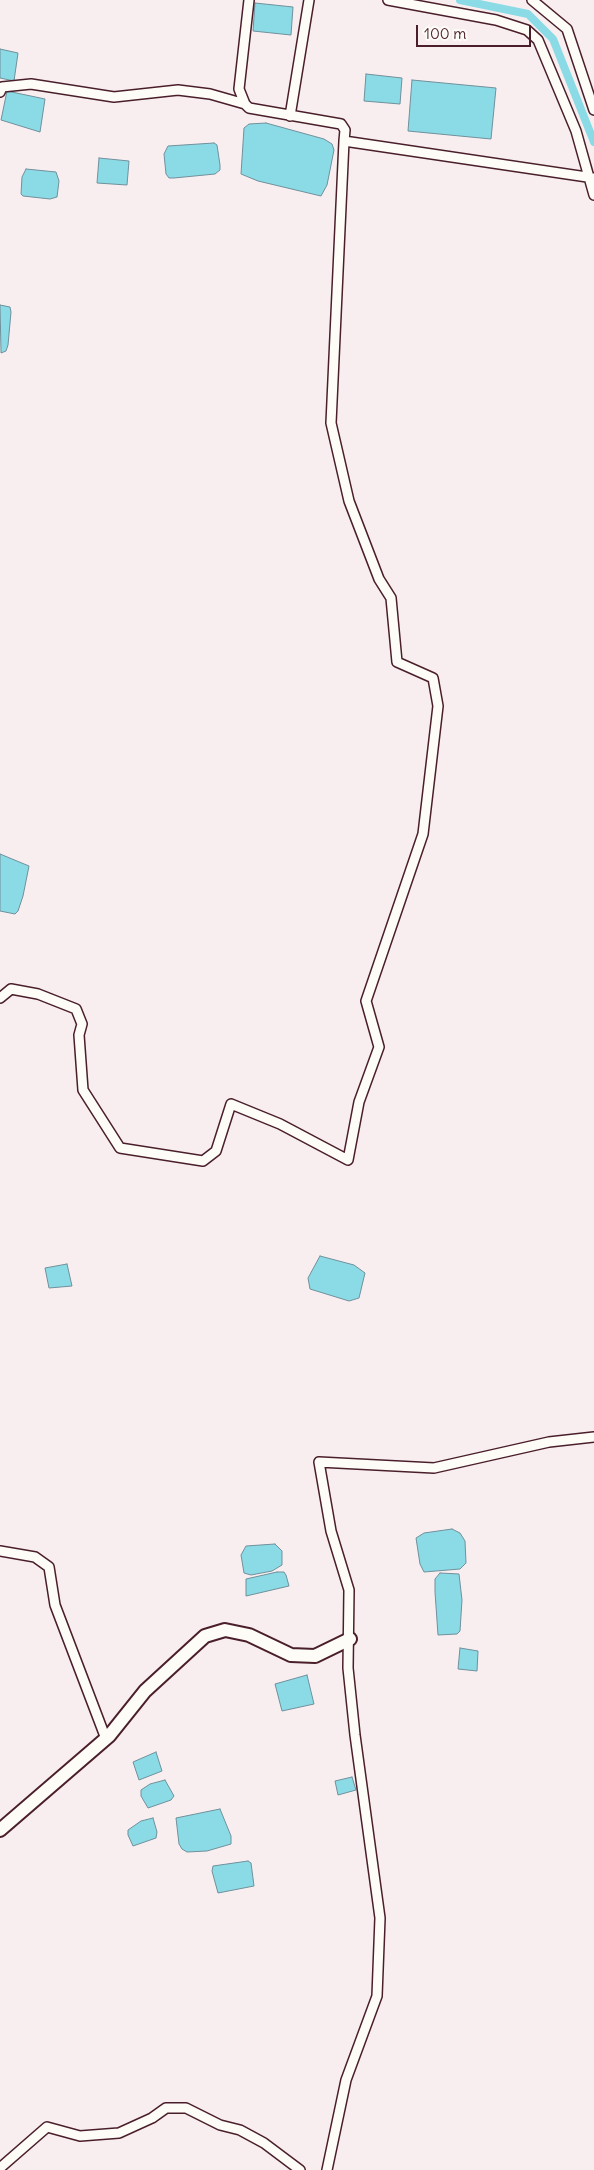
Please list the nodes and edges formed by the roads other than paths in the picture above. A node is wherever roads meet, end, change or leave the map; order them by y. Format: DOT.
graph roads {
  1 [pos="248,0"];
  2 [pos="309,0"];
  3 [pos="388,0"];
  4 [pos="532,0"];
  5 [pos="0,92"];
  6 [pos="245,104"];
  7 [pos="594,110"];
  8 [pos="290,116"];
  9 [pos="344,141"];
  10 [pos="592,178"];
  11 [pos="594,195"];
  12 [pos="0,998"];
  13 [pos="594,1437"];
  14 [pos="0,1551"];
  15 [pos="350,1640"];
  16 [pos="106,1739"];
  17 [pos="0,1830"];
  18 [pos="0,2168"];
  19 [pos="300,2170"];
  20 [pos="327,2170"];
  1 -- 6 [label="street"];
  2 -- 8 [label="street"];
  3 -- 10 [label="street"];
  4 -- 7 [label="street"];
  5 -- 6 [label="street"];
  6 -- 8 [label="street"];
  8 -- 9 [label="street"];
  9 -- 10 [label="street"];
  9 -- 12 [label="street"];
  10 -- 11 [label="street"];
  13 -- 15 [label="street"];
  14 -- 16 [label="street"];
  15 -- 16 [label="street"];
  15 -- 20 [label="street"];
  16 -- 17 [label="street"];
  18 -- 19 [label="street"];
}
